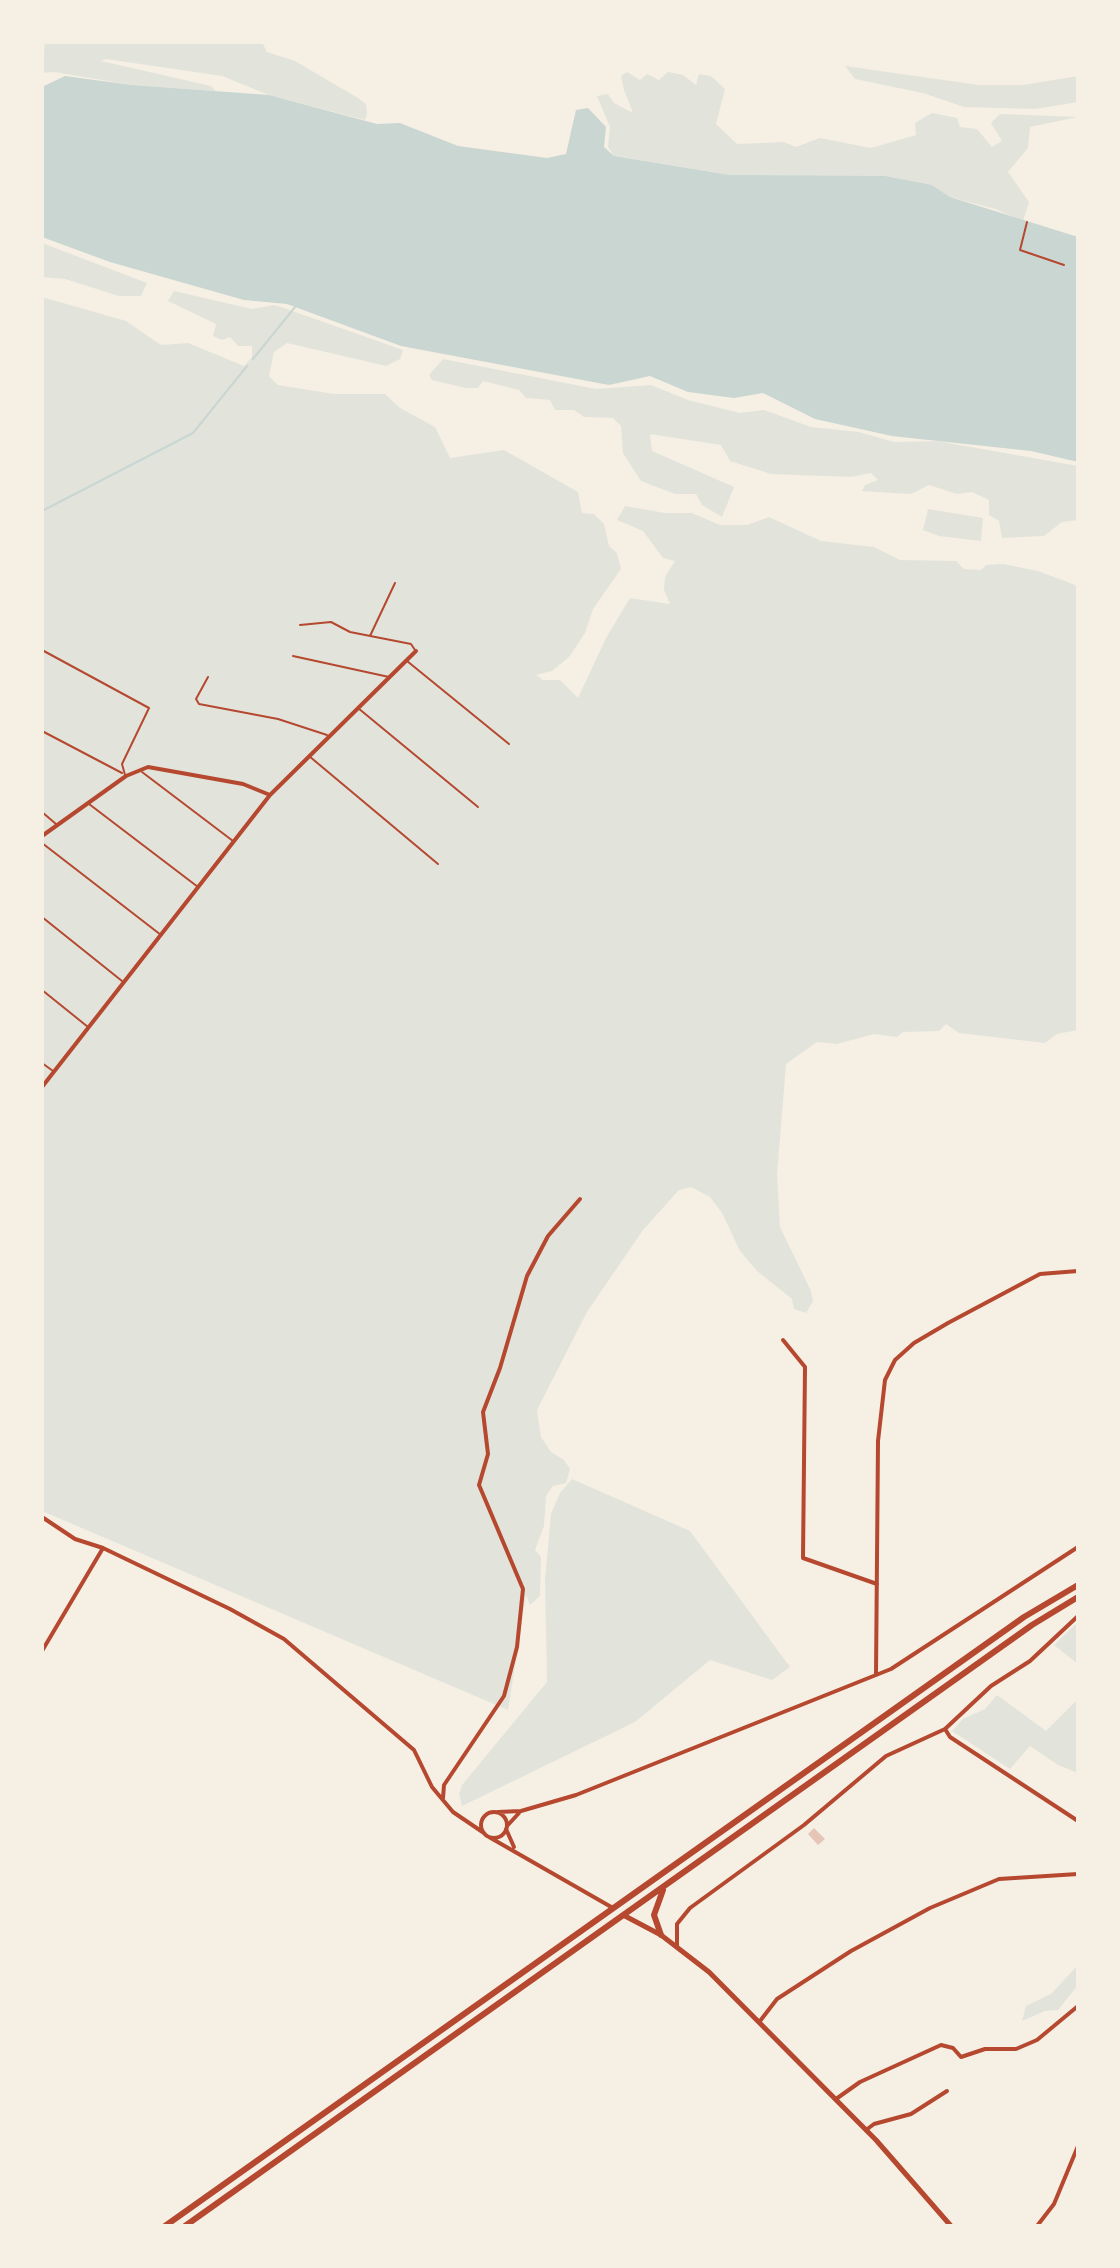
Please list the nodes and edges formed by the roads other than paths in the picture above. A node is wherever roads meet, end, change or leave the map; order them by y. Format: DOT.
graph roads {
  1 [pos="395,583"];
  2 [pos="300,625"];
  3 [pos="370,636"];
  4 [pos="42,650"];
  5 [pos="416,651"];
  6 [pos="293,656"];
  7 [pos="406,660"];
  8 [pos="208,677"];
  9 [pos="389,677"];
  10 [pos="358,707"];
  11 [pos="42,731"];
  12 [pos="328,736"];
  13 [pos="509,744"];
  14 [pos="308,755"];
  15 [pos="138,769"];
  16 [pos="124,775"];
  17 [pos="270,795"];
  18 [pos="88,803"];
  19 [pos="478,807"];
  20 [pos="42,812"];
  21 [pos="57,826"];
  22 [pos="42,836"];
  23 [pos="234,841"];
  24 [pos="42,843"];
  25 [pos="438,864"];
  26 [pos="198,887"];
  27 [pos="42,917"];
  28 [pos="161,935"];
  29 [pos="124,982"];
  30 [pos="42,990"];
  31 [pos="89,1027"];
  32 [pos="42,1063"];
  33 [pos="54,1072"];
  34 [pos="42,1087"];
  35 [pos="580,1199"];
  36 [pos="1078,1271"];
  37 [pos="783,1340"];
  38 [pos="42,1517"];
  39 [pos="1078,1547"];
  40 [pos="103,1548"];
  41 [pos="877,1584"];
  42 [pos="1078,1585"];
  43 [pos="1078,1597"];
  44 [pos="1078,1616"];
  45 [pos="42,1651"];
  46 [pos="876,1676"];
  47 [pos="945,1729"];
  48 [pos="443,1798"];
  49 [pos="521,1811"];
  50 [pos="498,1812"];
  51 [pos="483,1817"];
  52 [pos="461,1818"];
  53 [pos="1078,1821"];
  54 [pos="506,1828"];
  55 [pos="484,1833"];
  56 [pos="489,1837"];
  57 [pos="515,1849"];
  58 [pos="1078,1874"];
  59 [pos="663,1889"];
  60 [pos="613,1908"];
  61 [pos="625,1916"];
  62 [pos="661,1935"];
  63 [pos="677,1946"];
  64 [pos="1078,2006"];
  65 [pos="760,2021"];
  66 [pos="947,2091"];
  67 [pos="836,2099"];
  68 [pos="866,2130"];
  69 [pos="1078,2146"];
  70 [pos="165,2226"];
  71 [pos="185,2226"];
  72 [pos="951,2226"];
  73 [pos="1037,2226"];
  1 -- 3 [label="lane"];
  2 -- 3 [label="lane"];
  3 -- 5 [label="lane"];
  4 -- 16 [label="lane"];
  5 -- 7 [label="street"];
  6 -- 9 [label="lane"];
  7 -- 9 [label="street"];
  7 -- 13 [label="lane"];
  8 -- 12 [label="lane"];
  9 -- 10 [label="street"];
  10 -- 12 [label="street"];
  10 -- 19 [label="lane"];
  11 -- 16 [label="lane"];
  12 -- 14 [label="street"];
  14 -- 17 [label="street"];
  14 -- 25 [label="lane"];
  15 -- 16 [label="street"];
  15 -- 17 [label="street"];
  15 -- 23 [label="lane"];
  16 -- 18 [label="street"];
  17 -- 23 [label="street"];
  18 -- 21 [label="street"];
  18 -- 26 [label="lane"];
  20 -- 21 [label="lane"];
  21 -- 22 [label="street"];
  23 -- 26 [label="street"];
  24 -- 28 [label="lane"];
  26 -- 28 [label="street"];
  27 -- 29 [label="lane"];
  28 -- 29 [label="street"];
  29 -- 31 [label="street"];
  30 -- 31 [label="lane"];
  31 -- 33 [label="street"];
  32 -- 33 [label="lane"];
  33 -- 34 [label="street"];
  35 -- 48 [label="street"];
  36 -- 41 [label="street"];
  37 -- 41 [label="street"];
  38 -- 40 [label="street"];
  39 -- 46 [label="street"];
  40 -- 45 [label="street"];
  40 -- 48 [label="street"];
  41 -- 46 [label="street"];
  42 -- 60 [label="highway"];
  43 -- 59 [label="highway"];
  44 -- 47 [label="street"];
  46 -- 49 [label="street"];
  47 -- 53 [label="street"];
  47 -- 63 [label="street"];
  48 -- 52 [label="street"];
  49 -- 50 [label="street"];
  49 -- 54 [label="street"];
  50 -- 51 [label="street"];
  50 -- 54 [label="street"];
  51 -- 52 [label="street"];
  51 -- 55 [label="street"];
  52 -- 55 [label="street"];
  54 -- 56 [label="street"];
  54 -- 57 [label="street"];
  55 -- 56 [label="street"];
  56 -- 57 [label="street"];
  57 -- 60 [label="street"];
  58 -- 65 [label="street"];
  59 -- 61 [label="highway"];
  59 -- 62 [label="highway"];
  60 -- 61 [label="highway"];
  60 -- 70 [label="highway"];
  61 -- 62 [label="street"];
  61 -- 71 [label="highway"];
  62 -- 63 [label="street"];
  63 -- 65 [label="street"];
  64 -- 67 [label="street"];
  65 -- 67 [label="street"];
  66 -- 68 [label="street"];
  67 -- 68 [label="street"];
  68 -- 72 [label="street"];
  69 -- 73 [label="street"];
}
